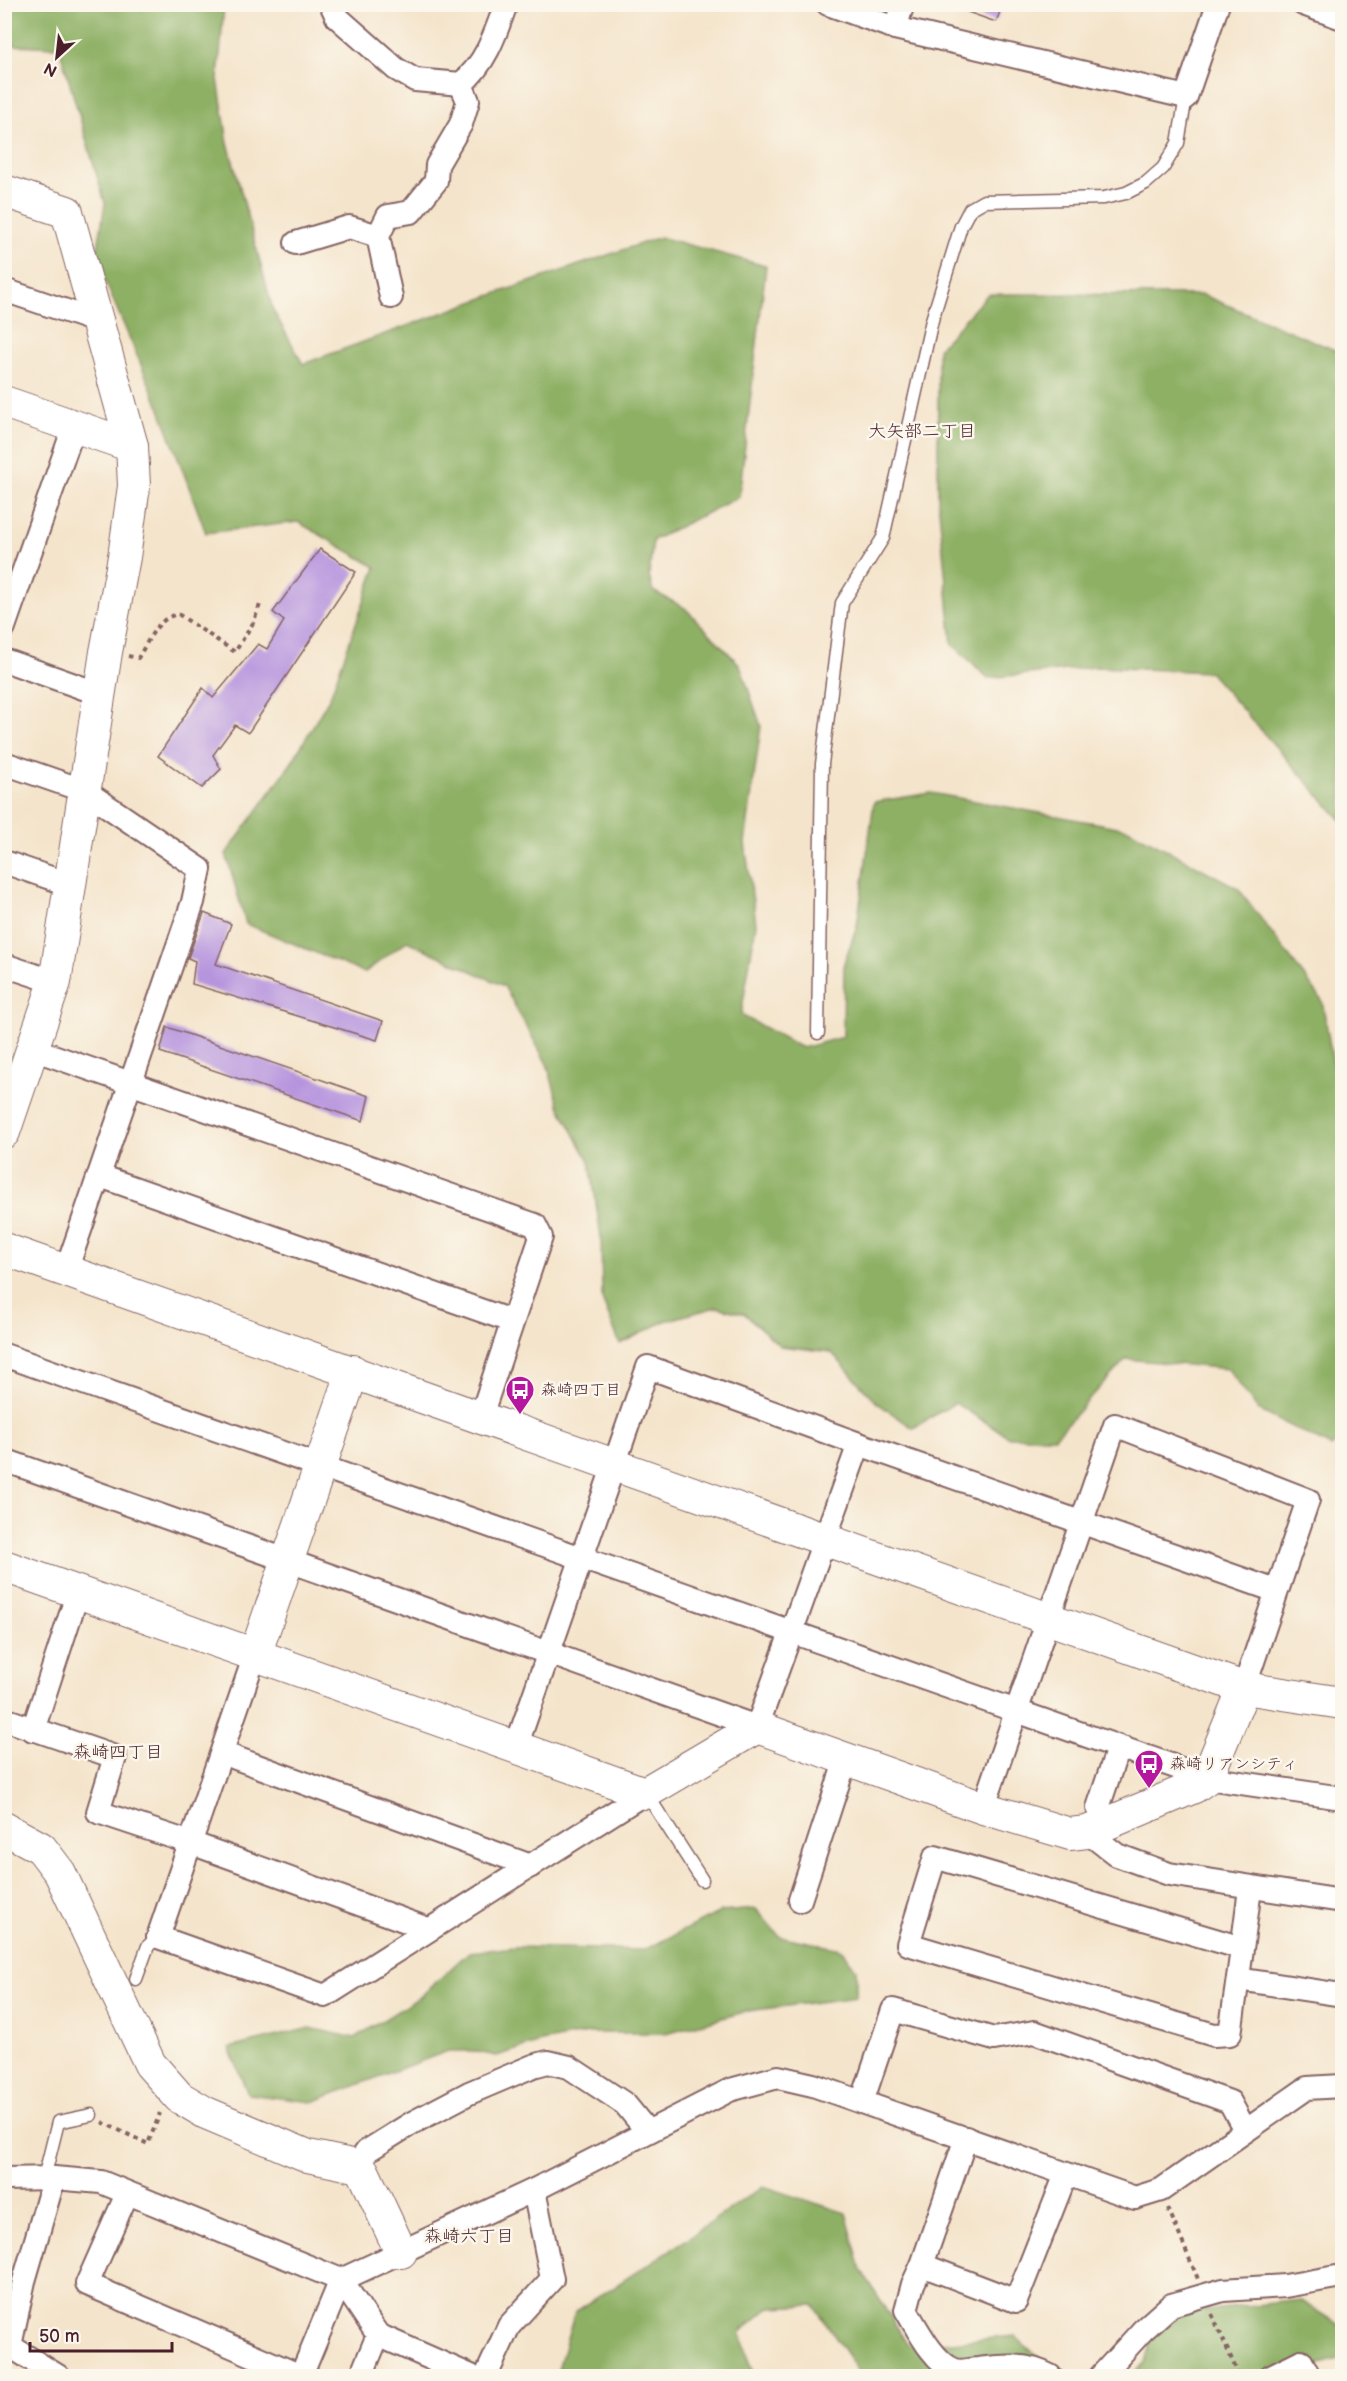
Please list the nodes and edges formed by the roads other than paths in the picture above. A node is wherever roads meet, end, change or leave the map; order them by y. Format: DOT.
graph roads {
  1 [pos="332,4"];
  2 [pos="506,4"];
  3 [pos="828,4"];
  4 [pos="903,4"];
  5 [pos="1218,4"];
  6 [pos="1303,4"];
  7 [pos="1342,18"];
  8 [pos="895,28"];
  9 [pos="461,84"];
  10 [pos="1186,98"];
  11 [pos="4,191"];
  12 [pos="378,236"];
  13 [pos="296,243"];
  14 [pos="4,290"];
  15 [pos="391,297"];
  16 [pos="99,321"];
  17 [pos="4,402"];
  18 [pos="74,427"];
  19 [pos="132,446"];
  20 [pos="4,627"];
  21 [pos="4,660"];
  22 [pos="100,694"];
  23 [pos="4,763"];
  24 [pos="85,790"];
  25 [pos="4,862"];
  26 [pos="71,885"];
  27 [pos="4,965"];
  28 [pos="55,982"];
  29 [pos="818,1033"];
  30 [pos="33,1049"];
  31 [pos="132,1083"];
  32 [pos="4,1132"];
  33 [pos="100,1176"];
  34 [pos="4,1249"];
  35 [pos="66,1271"];
  36 [pos="512,1321"];
  37 [pos="4,1354"];
  38 [pos="353,1371"];
  39 [pos="481,1416"];
  40 [pos="859,1444"];
  41 [pos="4,1460"];
  42 [pos="614,1464"];
  43 [pos="320,1466"];
  44 [pos="1082,1523"];
  45 [pos="824,1540"];
  46 [pos="581,1557"];
  47 [pos="286,1561"];
  48 [pos="4,1566"];
  49 [pos="1276,1591"];
  50 [pos="78,1592"];
  51 [pos="1048,1619"];
  52 [pos="791,1632"];
  53 [pos="548,1653"];
  54 [pos="255,1655"];
  55 [pos="1244,1688"];
  56 [pos="1342,1702"];
  57 [pos="1017,1711"];
  58 [pos="4,1719"];
  59 [pos="757,1727"];
  60 [pos="33,1730"];
  61 [pos="516,1747"];
  62 [pos="1125,1749"];
  63 [pos="222,1753"];
  64 [pos="846,1759"];
  65 [pos="1207,1778"];
  66 [pos="645,1793"];
  67 [pos="1342,1798"];
  68 [pos="983,1808"];
  69 [pos="4,1828"];
  70 [pos="1096,1829"];
  71 [pos="191,1843"];
  72 [pos="531,1866"];
  73 [pos="702,1880"];
  74 [pos="1250,1888"];
  75 [pos="800,1900"];
  76 [pos="1342,1901"];
  77 [pos="428,1929"];
  78 [pos="158,1937"];
  79 [pos="1242,1948"];
  80 [pos="136,1979"];
  81 [pos="1238,1979"];
  82 [pos="1342,1995"];
  83 [pos="1342,2086"];
  84 [pos="862,2102"];
  85 [pos="91,2115"];
  86 [pos="1245,2130"];
  87 [pos="647,2131"];
  88 [pos="966,2138"];
  89 [pos="356,2166"];
  90 [pos="1066,2174"];
  91 [pos="49,2178"];
  92 [pos="4,2179"];
  93 [pos="534,2190"];
  94 [pos="127,2194"];
  95 [pos="401,2252"];
  96 [pos="922,2265"];
  97 [pos="1342,2276"];
  98 [pos="341,2280"];
  99 [pos="14,2282"];
  100 [pos="378,2335"];
  101 [pos="7,2355"];
  102 [pos="58,2376"];
  103 [pos="361,2376"];
  104 [pos="471,2376"];
  105 [pos="486,2376"];
  106 [pos="1050,2376"];
  107 [pos="1101,2376"];
  108 [pos="1271,2376"];
  109 [pos="1309,2376"];
  1 -- 9 [label="street"];
  2 -- 9 [label="street"];
  3 -- 8 [label="street"];
  4 -- 8 [label="street"];
  5 -- 10 [label="street"];
  6 -- 7 [label="street"];
  8 -- 10 [label="street"];
  9 -- 12 [label="street"];
  10 -- 29 [label="lane"];
  11 -- 16 [label="street"];
  12 -- 13 [label="street"];
  12 -- 15 [label="street"];
  14 -- 16 [label="street"];
  16 -- 19 [label="street"];
  17 -- 18 [label="street"];
  18 -- 19 [label="street"];
  18 -- 20 [label="street"];
  19 -- 22 [label="street"];
  21 -- 22 [label="street"];
  22 -- 24 [label="street"];
  23 -- 24 [label="street"];
  24 -- 26 [label="street"];
  24 -- 31 [label="street"];
  25 -- 26 [label="street"];
  26 -- 28 [label="street"];
  27 -- 28 [label="street"];
  28 -- 30 [label="street"];
  30 -- 31 [label="street"];
  30 -- 32 [label="street"];
  31 -- 33 [label="street"];
  31 -- 36 [label="street"];
  33 -- 35 [label="street"];
  33 -- 36 [label="street"];
  34 -- 35 [label="street"];
  35 -- 38 [label="street"];
  36 -- 39 [label="street"];
  37 -- 43 [label="street"];
  38 -- 39 [label="street"];
  38 -- 43 [label="street"];
  39 -- 42 [label="street"];
  40 -- 42 [label="street"];
  40 -- 44 [label="street"];
  40 -- 45 [label="street"];
  41 -- 47 [label="street"];
  42 -- 45 [label="street"];
  42 -- 46 [label="street"];
  43 -- 46 [label="street"];
  43 -- 47 [label="street"];
  44 -- 49 [label="street"];
  44 -- 49 [label="street"];
  44 -- 51 [label="street"];
  45 -- 51 [label="street"];
  45 -- 52 [label="street"];
  46 -- 52 [label="street"];
  46 -- 53 [label="street"];
  47 -- 53 [label="street"];
  47 -- 54 [label="street"];
  48 -- 50 [label="street"];
  49 -- 55 [label="street"];
  50 -- 54 [label="street"];
  50 -- 60 [label="street"];
  51 -- 55 [label="street"];
  51 -- 57 [label="street"];
  52 -- 57 [label="street"];
  52 -- 59 [label="street"];
  53 -- 59 [label="street"];
  53 -- 61 [label="street"];
  54 -- 61 [label="street"];
  54 -- 63 [label="street"];
  55 -- 56 [label="street"];
  55 -- 65 [label="street"];
  57 -- 62 [label="street"];
  57 -- 68 [label="street"];
  58 -- 60 [label="street"];
  59 -- 64 [label="street"];
  59 -- 66 [label="street"];
  60 -- 71 [label="street"];
  61 -- 66 [label="street"];
  62 -- 65 [label="street"];
  62 -- 70 [label="street"];
  63 -- 71 [label="street"];
  63 -- 72 [label="street"];
  64 -- 68 [label="street"];
  64 -- 75 [label="street"];
  65 -- 67 [label="street"];
  65 -- 70 [label="street"];
  66 -- 72 [label="street"];
  66 -- 73 [label="lane"];
  68 -- 70 [label="street"];
  69 -- 89 [label="street"];
  70 -- 74 [label="street"];
  71 -- 77 [label="street"];
  71 -- 78 [label="street"];
  72 -- 77 [label="street"];
  74 -- 76 [label="street"];
  74 -- 79 [label="street"];
  77 -- 78 [label="street"];
  78 -- 80 [label="lane"];
  79 -- 81 [label="street"];
  79 -- 81 [label="street"];
  81 -- 82 [label="street"];
  83 -- 86 [label="street"];
  84 -- 86 [label="street"];
  84 -- 87 [label="street"];
  84 -- 88 [label="street"];
  85 -- 91 [label="lane"];
  86 -- 90 [label="street"];
  87 -- 89 [label="street"];
  87 -- 93 [label="street"];
  88 -- 90 [label="street"];
  88 -- 96 [label="street"];
  89 -- 95 [label="street"];
  90 -- 96 [label="street"];
  91 -- 92 [label="street"];
  91 -- 94 [label="street"];
  91 -- 99 [label="street"];
  93 -- 95 [label="street"];
  93 -- 105 [label="street"];
  94 -- 98 [label="street"];
  94 -- 98 [label="street"];
  95 -- 98 [label="street"];
  96 -- 106 [label="street"];
  97 -- 107 [label="street"];
  98 -- 100 [label="street"];
  99 -- 101 [label="street"];
  100 -- 103 [label="street"];
  100 -- 104 [label="street"];
  101 -- 102 [label="street"];
  108 -- 109 [label="street"];
}
